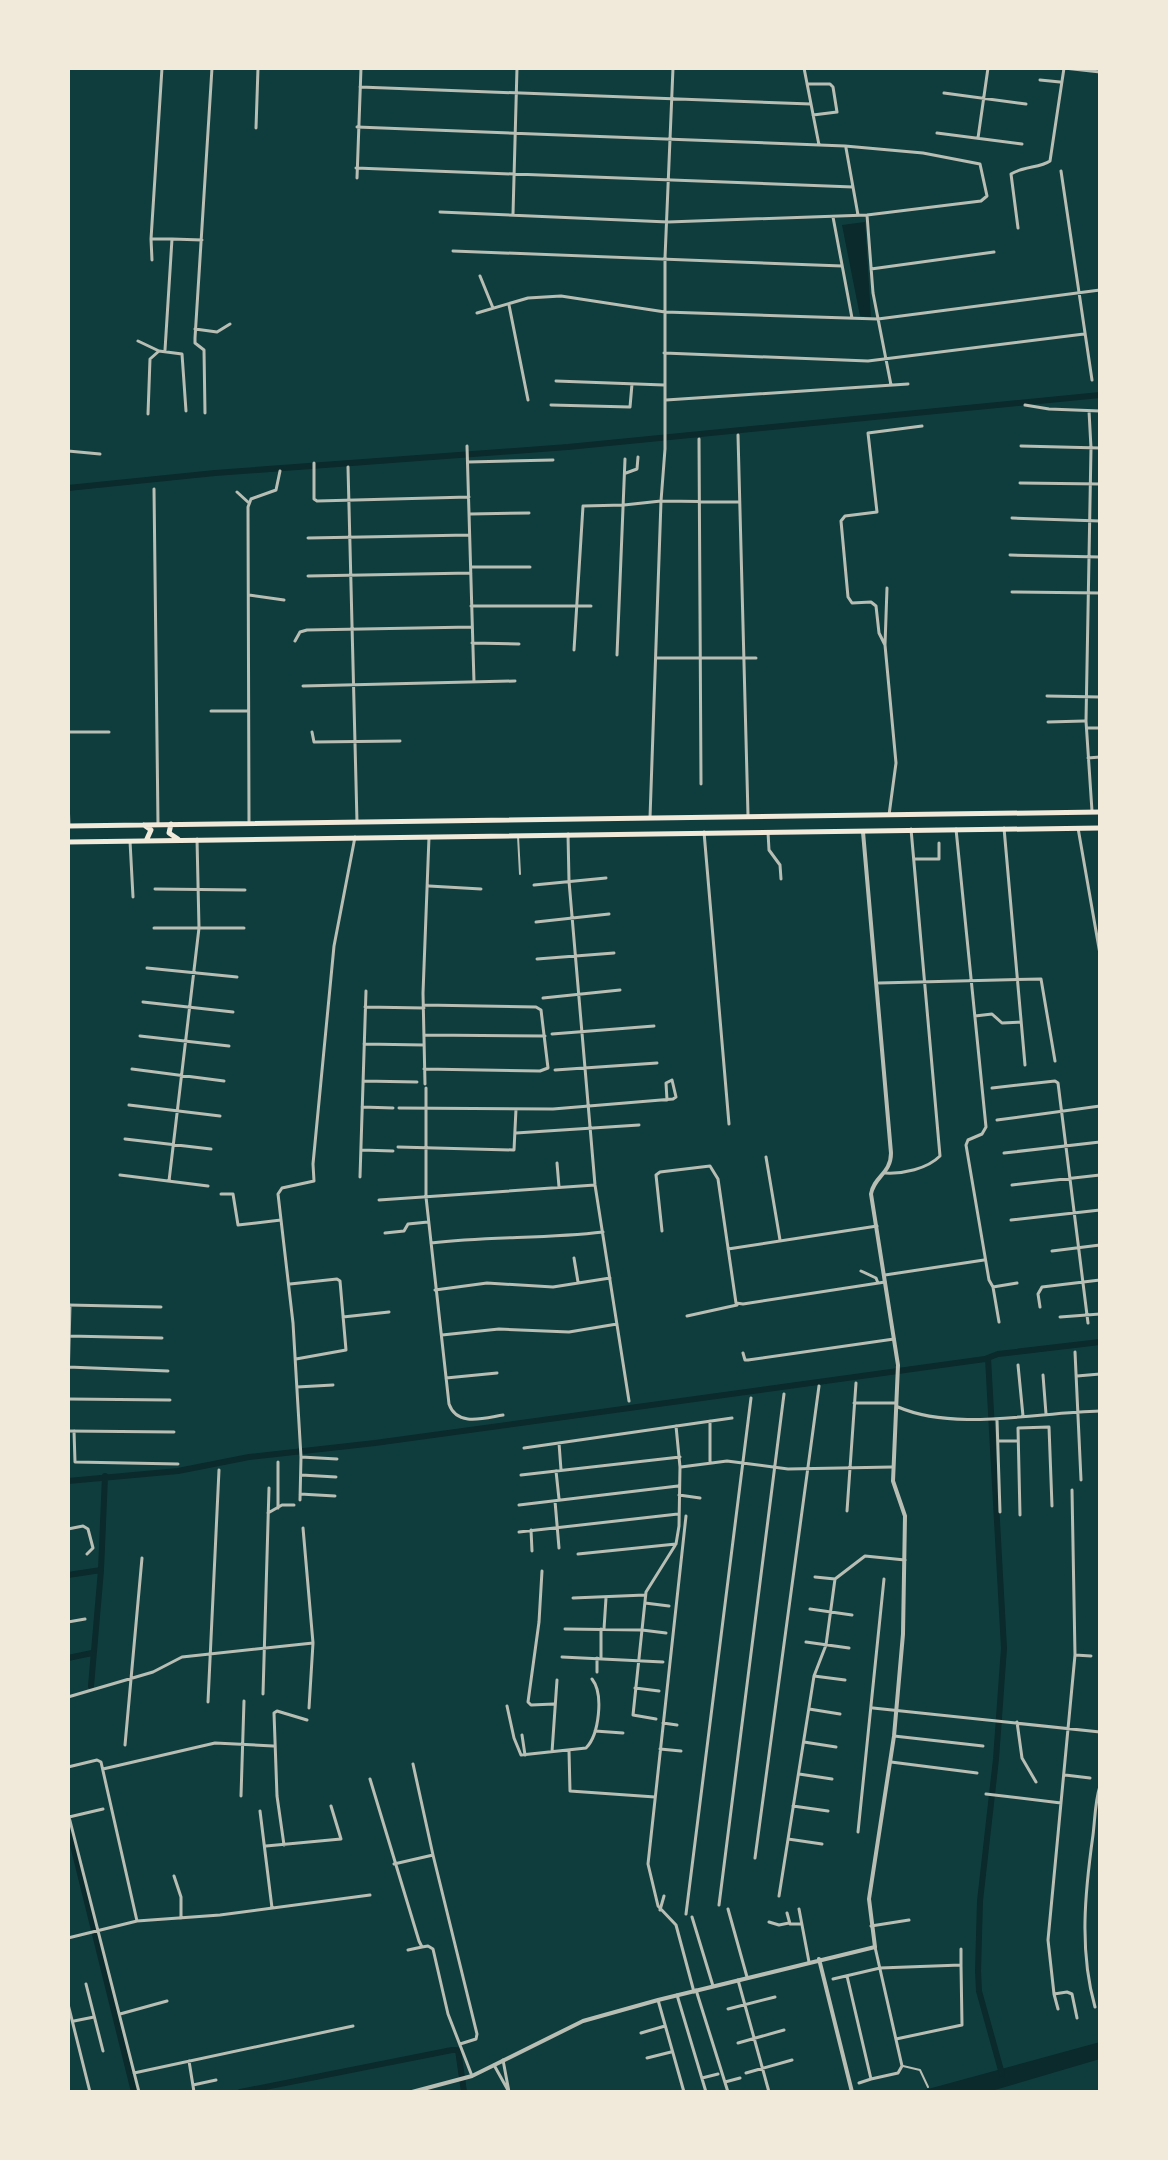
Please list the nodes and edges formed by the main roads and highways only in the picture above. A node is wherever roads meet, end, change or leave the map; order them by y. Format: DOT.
graph roads {
  1 [pos="1100,812"];
  2 [pos="646,818"];
  3 [pos="143,824"];
  4 [pos="171,824"];
  5 [pos="68,826"];
  6 [pos="1100,828"];
  7 [pos="643,833"];
  8 [pos="179,840"];
  9 [pos="146,841"];
  10 [pos="68,842"];
  1 -- 2 [label="main road"];
  2 -- 4 [label="main road"];
  2 -- 7 [label="main road"];
  3 -- 4 [label="main road"];
  3 -- 5 [label="main road"];
  3 -- 9 [label="main road"];
  4 -- 8 [label="main road"];
  6 -- 7 [label="main road"];
  7 -- 8 [label="main road"];
  8 -- 9 [label="main road"];
  9 -- 10 [label="main road"];
}
